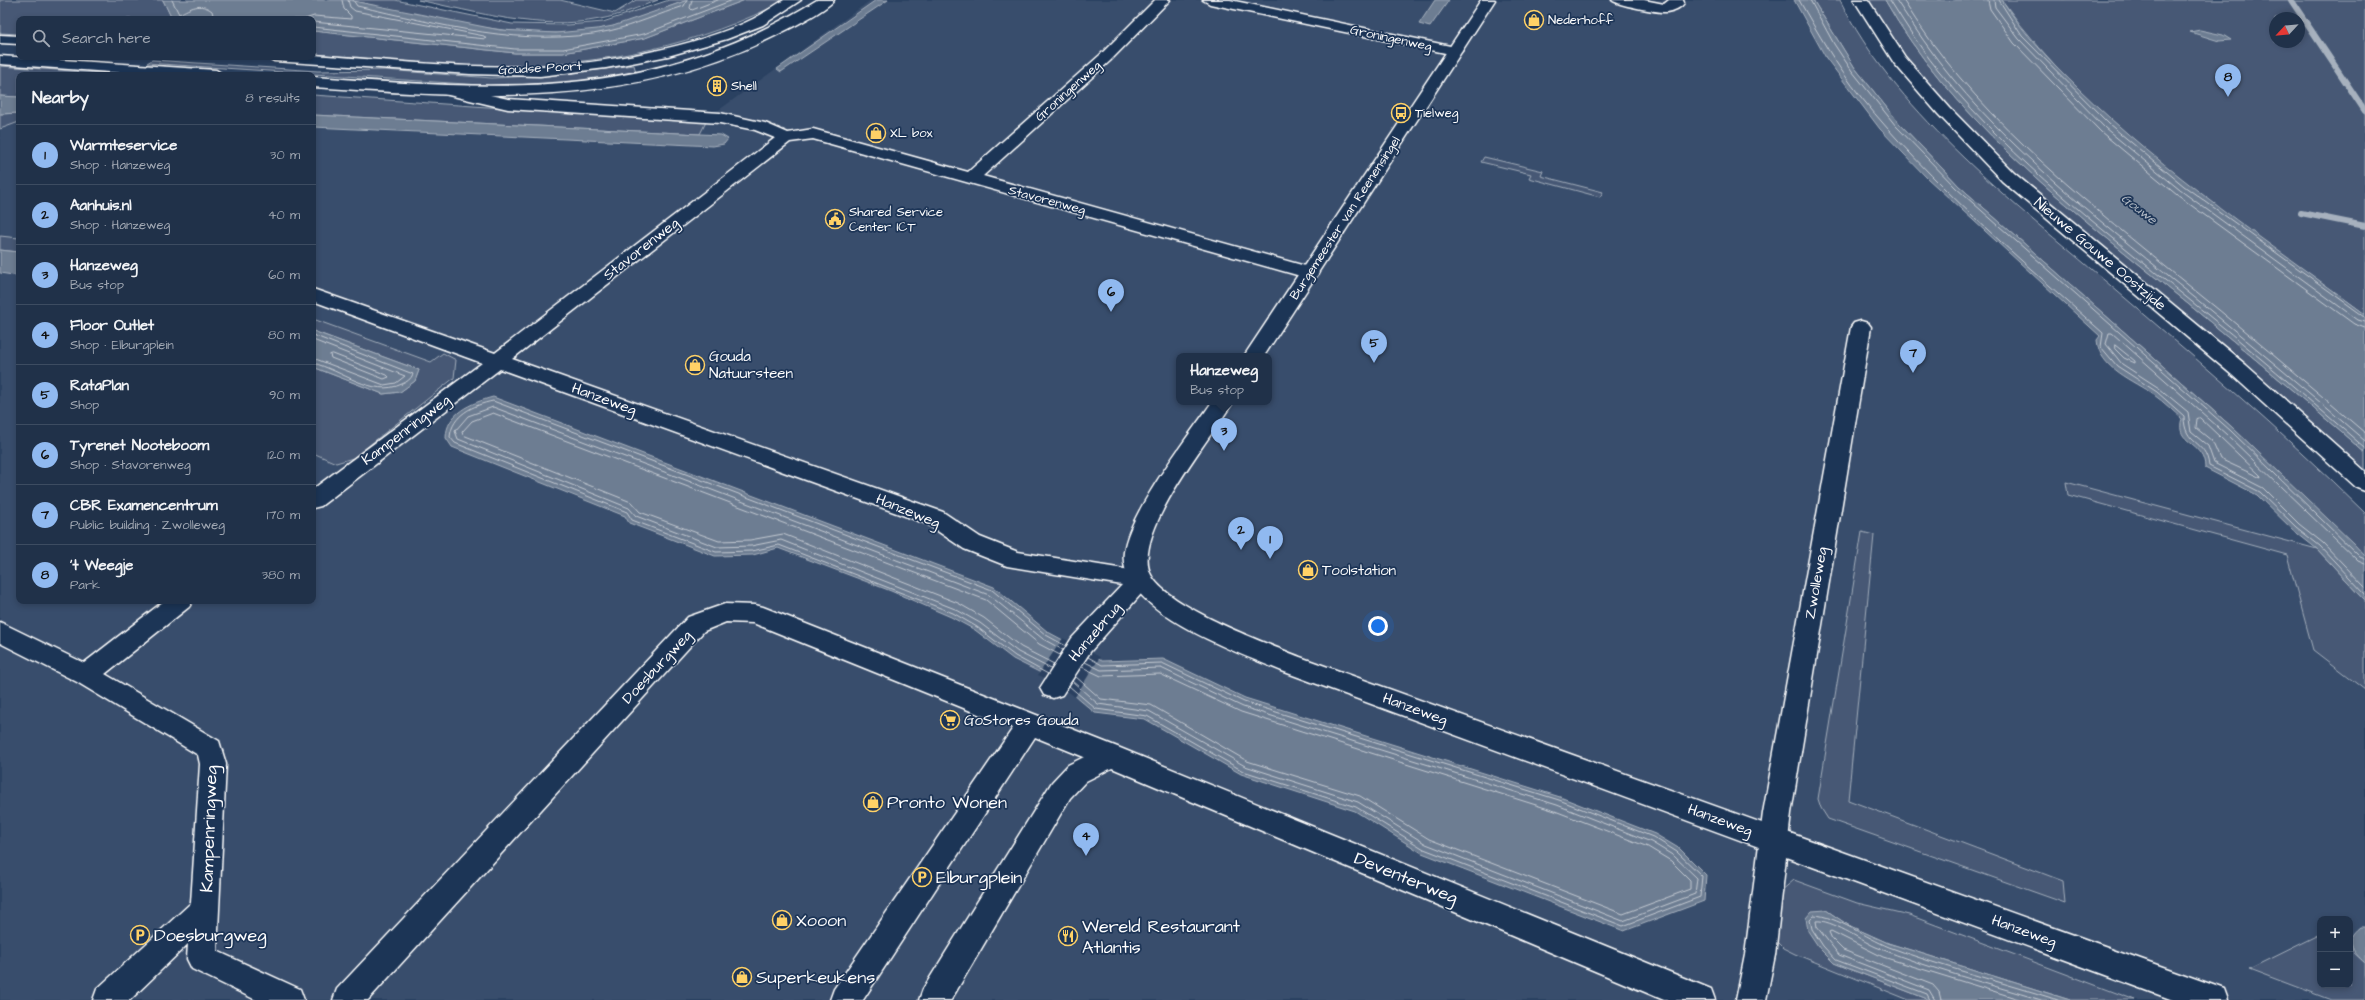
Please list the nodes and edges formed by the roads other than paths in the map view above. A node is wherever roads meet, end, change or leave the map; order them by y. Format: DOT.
graph roads {
  1 [pos="794,0"];
  2 [pos="827,0"];
  3 [pos="1163,0"];
  4 [pos="1210,0"];
  5 [pos="1488,0"];
  6 [pos="1619,0"];
  7 [pos="1676,0"];
  8 [pos="1861,0"];
  9 [pos="0,39"];
  10 [pos="16,40"];
  11 [pos="1455,52"];
  12 [pos="0,60"];
  13 [pos="316,60"];
  14 [pos="176,72"];
  15 [pos="316,82"];
  16 [pos="445,90"];
  17 [pos="785,138"];
  18 [pos="970,179"];
  19 [pos="1310,273"];
  20 [pos="316,296"];
  21 [pos="1861,327"];
  22 [pos="1256,353"];
  23 [pos="498,360"];
  24 [pos="1221,405"];
  25 [pos="2365,483"];
  26 [pos="316,498"];
  27 [pos="1141,579"];
  28 [pos="177,604"];
  29 [pos="0,632"];
  30 [pos="86,675"];
  31 [pos="1053,688"];
  32 [pos="1029,724"];
  33 [pos="1111,756"];
  34 [pos="1774,839"];
  35 [pos="205,909"];
  36 [pos="108,1000"];
  37 [pos="289,1000"];
  38 [pos="348,1000"];
  39 [pos="845,1000"];
  40 [pos="934,1000"];
  41 [pos="1700,1000"];
  42 [pos="1751,1000"];
  43 [pos="2213,1000"];
  1 -- 13 [label="street, Goudse Poort"];
  2 -- 16 [label="street, Goudse Poort"];
  3 -- 18 [label="street, Groningenweg"];
  4 -- 11 [label="street, Groningenweg"];
  5 -- 11 [label="street, Burgemeester van Reenensingel"];
  6 -- 7 [label="street"];
  8 -- 25 [label="street, Nieuwe Gouwe Oostzijde"];
  9 -- 10 [label="street"];
  11 -- 19 [label="street, Burgemeester van Reenensingel"];
  12 -- 14 [label="street"];
  15 -- 16 [label="street, Goudse Poort"];
  16 -- 17 [label="street, Goudse Poort"];
  17 -- 18 [label="street, Stavorenweg"];
  17 -- 23 [label="street, Stavorenweg"];
  18 -- 19 [label="street, Stavorenweg"];
  19 -- 22 [label="street, Burgemeester van Reenensingel"];
  20 -- 23 [label="street, Hanzeweg"];
  21 -- 34 [label="street, Zwolleweg"];
  23 -- 26 [label="street, Kampenringweg"];
  23 -- 27 [label="street, Hanzeweg"];
  24 -- 27 [label="street"];
  27 -- 31 [label="street, Hanzebrug"];
  27 -- 34 [label="street, Hanzeweg"];
  28 -- 30 [label="street"];
  29 -- 30 [label="street, Kampenringweg"];
  30 -- 35 [label="street, Kampenringweg"];
  32 -- 33 [label="street, Doesburgweg"];
  32 -- 38 [label="street, Doesburgweg"];
  32 -- 39 [label="street"];
  33 -- 40 [label="street"];
  33 -- 41 [label="street, Deventerweg"];
  34 -- 42 [label="street"];
  34 -- 43 [label="street, Hanzeweg"];
  35 -- 36 [label="street"];
  35 -- 37 [label="street"];
}
